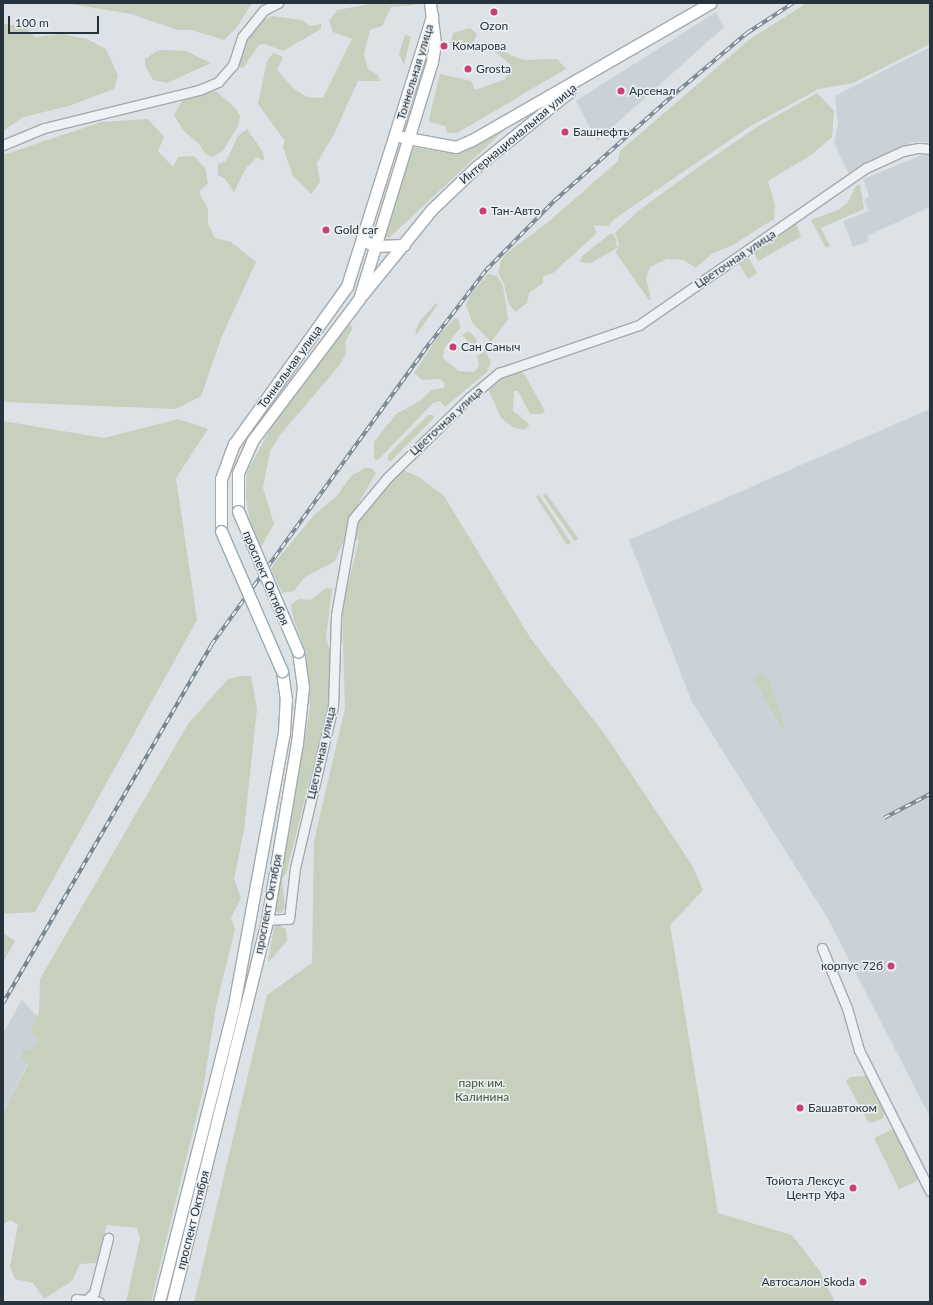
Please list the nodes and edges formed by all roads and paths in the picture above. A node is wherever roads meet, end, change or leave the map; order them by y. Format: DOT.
graph roads {
  1 [pos="278,3"];
  2 [pos="430,3"];
  3 [pos="710,3"];
  4 [pos="432,16"];
  5 [pos="583,78"];
  6 [pos="395,135"];
  7 [pos="408,138"];
  8 [pos="3,145"];
  9 [pos="930,149"];
  10 [pos="361,240"];
  11 [pos="404,245"];
  12 [pos="375,246"];
  13 [pos="360,299"];
  14 [pos="238,511"];
  15 [pos="222,531"];
  16 [pos="267,920"];
  17 [pos="822,948"];
  18 [pos="930,1191"];
  19 [pos="108,1238"];
  20 [pos="83,1300"];
  21 [pos="99,1302"];
  22 [pos="159,1302"];
  23 [pos="172,1302"];
  1 -- 8 [label="street"];
  2 -- 4 [label="main road"];
  3 -- 5 [label="main road, Интернациональная улица"];
  4 -- 6 [label="main road, Тоннельная улица"];
  4 -- 7 [label="main road, Тоннельная улица"];
  5 -- 7 [label="main road, Интернациональная улица"];
  5 -- 11 [label="main road, Интернациональная улица"];
  6 -- 7 [label="main road, Интернациональная улица"];
  6 -- 10 [label="main road, Тоннельная улица"];
  7 -- 12 [label="main road, Тоннельная улица"];
  9 -- 16 [label="street, Цветочная улица"];
  10 -- 12 [label="main road"];
  10 -- 15 [label="main road, Тоннельная улица"];
  11 -- 12 [label="main road"];
  11 -- 13 [label="main road, Интернациональная улица"];
  12 -- 13 [label="main road, Тоннельная улица"];
  13 -- 14 [label="main road, Тоннельная улица"];
  14 -- 16 [label="main road, проспект Октября, bridge"];
  15 -- 22 [label="main road, проспект Октября, bridge"];
  16 -- 23 [label="main road, проспект Октября"];
  17 -- 18 [label="street"];
  19 -- 20 [label="street"];
  20 -- 21 [label="street"];
}
